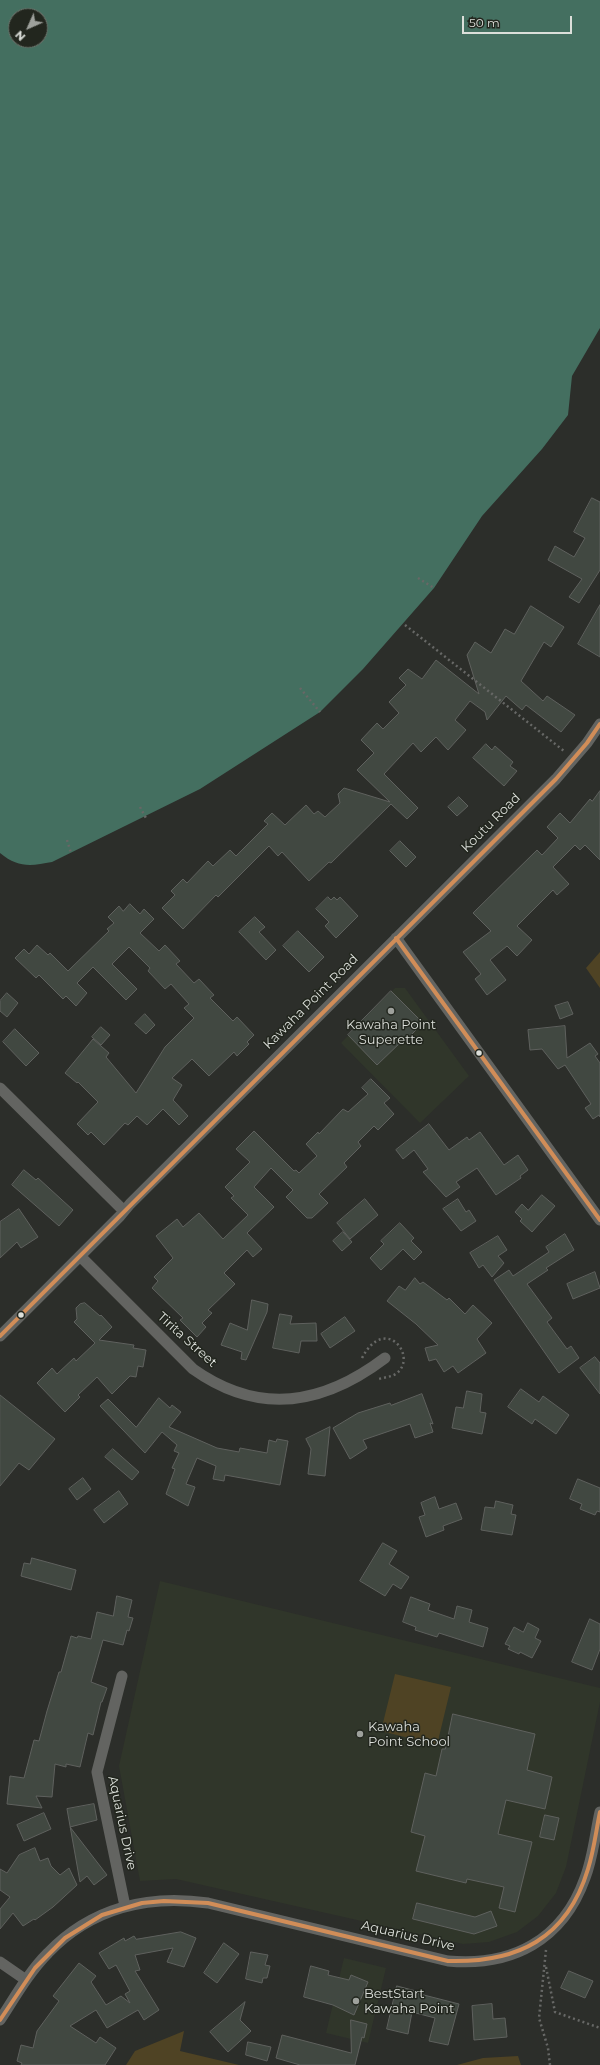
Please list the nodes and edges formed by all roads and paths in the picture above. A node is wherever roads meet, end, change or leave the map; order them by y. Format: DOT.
graph roads {
  1 [pos="418,578"];
  2 [pos="434,588"];
  3 [pos="405,625"];
  4 [pos="300,688"];
  5 [pos="320,712"];
  6 [pos="600,724"];
  7 [pos="574,758"];
  8 [pos="140,807"];
  9 [pos="146,818"];
  10 [pos="67,840"];
  11 [pos="71,853"];
  12 [pos="396,938"];
  13 [pos="0,1088"];
  14 [pos="124,1211"];
  15 [pos="600,1220"];
  16 [pos="80,1256"];
  17 [pos="0,1336"];
  18 [pos="385,1358"];
  19 [pos="360,1362"];
  20 [pos="376,1380"];
  21 [pos="122,1676"];
  22 [pos="600,1812"];
  23 [pos="125,1906"];
  24 [pos="547,1935"];
  25 [pos="0,1962"];
  26 [pos="545,1965"];
  27 [pos="26,1980"];
  28 [pos="0,2020"];
  29 [pos="600,2028"];
  30 [pos="550,2065"];
  1 -- 2 [label="path"];
  3 -- 7 [label="path"];
  4 -- 5 [label="path"];
  6 -- 7 [label="street, Koutu Road"];
  7 -- 12 [label="street, Koutu Road"];
  8 -- 9 [label="path"];
  10 -- 11 [label="path"];
  12 -- 14 [label="street, Kawaha Point Road"];
  12 -- 15 [label="street"];
  13 -- 14 [label="street"];
  14 -- 16 [label="street, Kawaha Point Road"];
  16 -- 17 [label="street, Kawaha Point Road"];
  16 -- 18 [label="street, Tirita Street"];
  19 -- 20 [label="path"];
  21 -- 23 [label="street, Aquarius Drive"];
  22 -- 24 [label="street, Aquarius Drive"];
  23 -- 24 [label="street, Aquarius Drive"];
  23 -- 27 [label="street, Aquarius Drive"];
  24 -- 26 [label="path"];
  25 -- 27 [label="street"];
  26 -- 29 [label="path"];
  26 -- 30 [label="path"];
  27 -- 28 [label="street, Aquarius Drive"];
}
